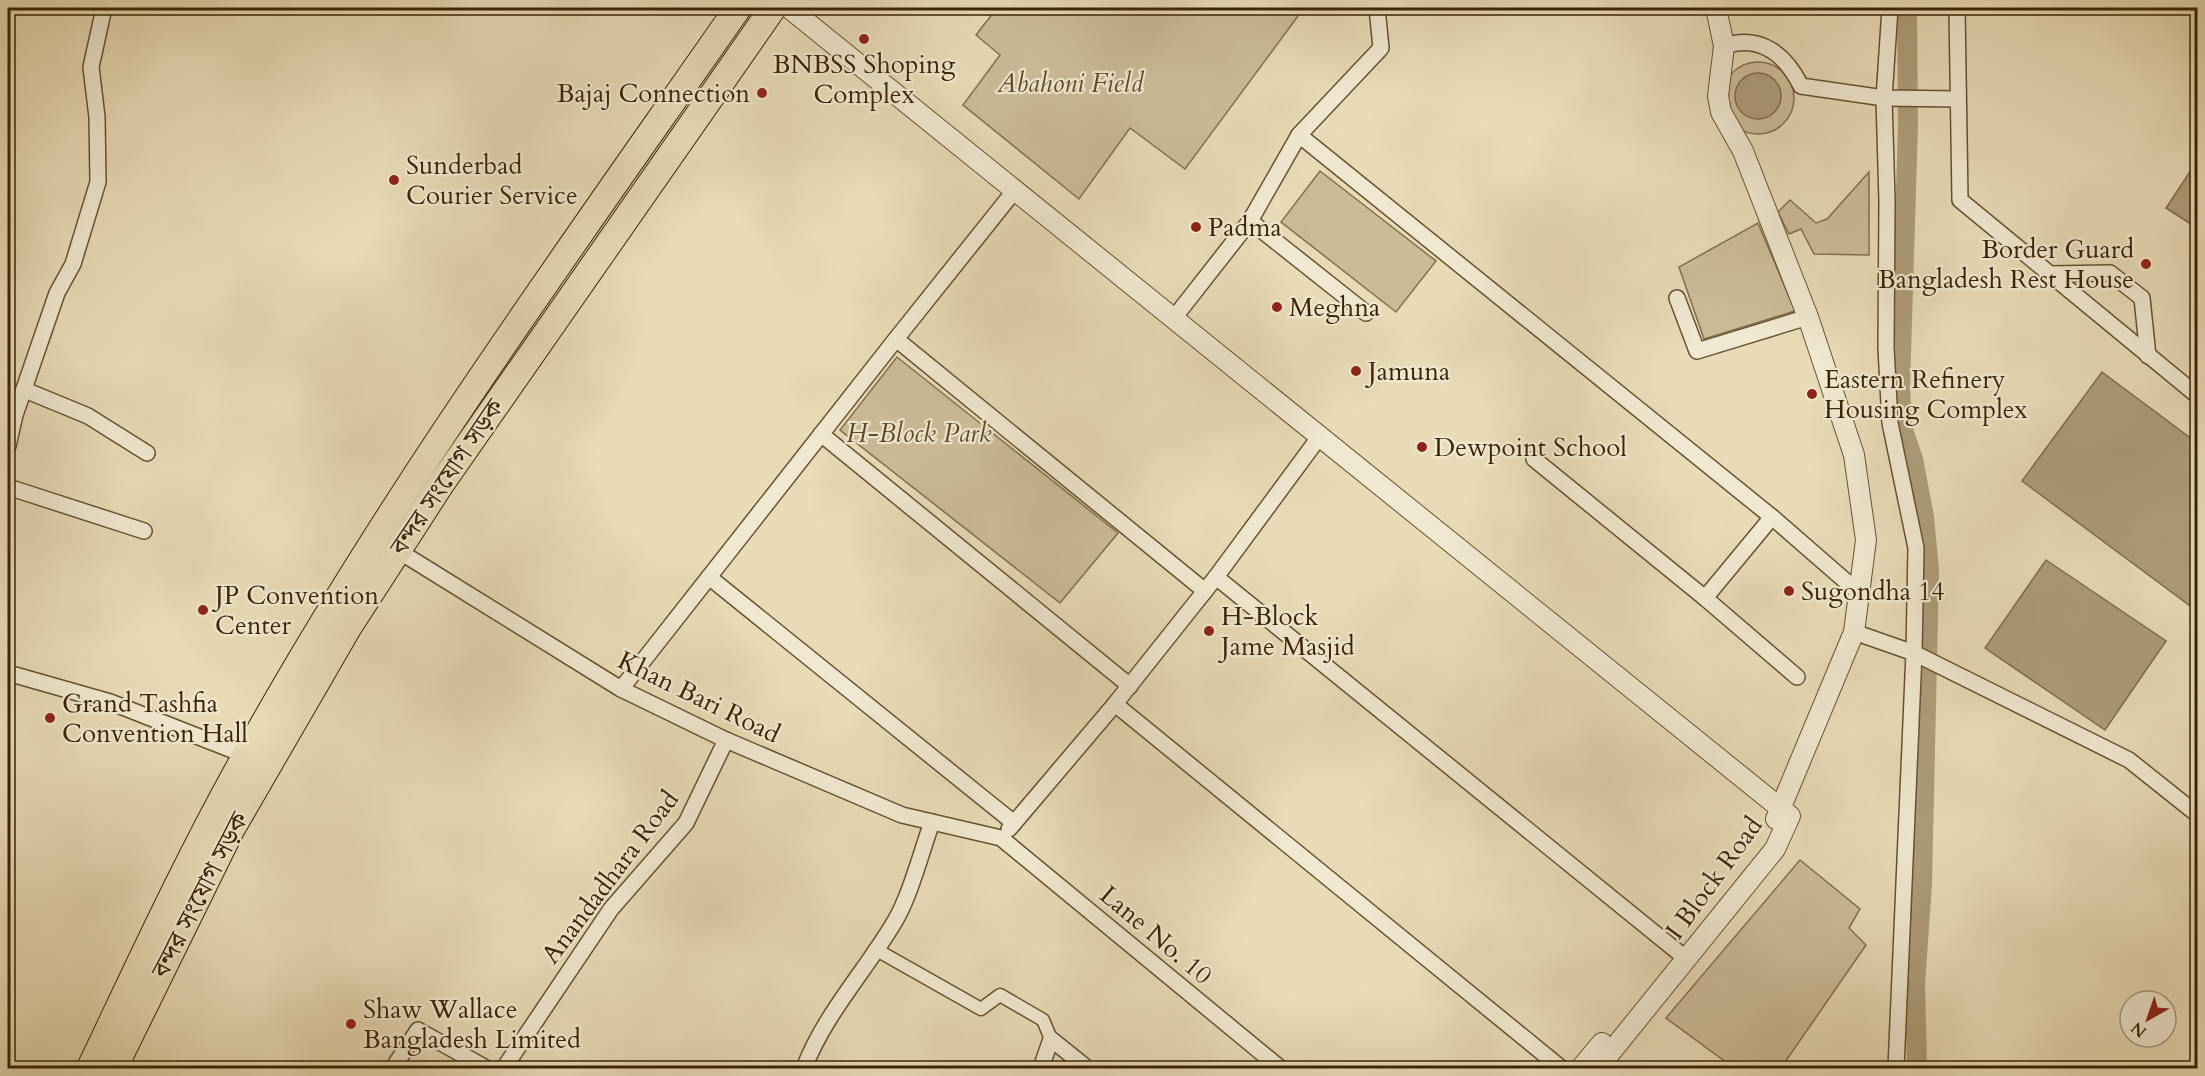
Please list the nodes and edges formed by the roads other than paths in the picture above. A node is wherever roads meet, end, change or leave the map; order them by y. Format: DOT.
graph roads {
  1 [pos="104,8"];
  2 [pos="738,8"];
  3 [pos="789,8"];
  4 [pos="1377,8"];
  5 [pos="1716,8"];
  6 [pos="1890,8"];
  7 [pos="1957,8"];
  8 [pos="760,12"];
  9 [pos="1724,46"];
  10 [pos="1884,98"];
  11 [pos="1958,99"];
  12 [pos="1299,135"];
  13 [pos="1015,190"];
  14 [pos="1250,221"];
  15 [pos="2049,274"];
  16 [pos="1677,298"];
  17 [pos="1366,313"];
  18 [pos="1808,316"];
  19 [pos="1174,318"];
  20 [pos="896,339"];
  21 [pos="2148,356"];
  22 [pos="25,390"];
  23 [pos="2196,393"];
  24 [pos="821,434"];
  25 [pos="1320,436"];
  26 [pos="8,446"];
  27 [pos="147,453"];
  28 [pos="1534,459"];
  29 [pos="8,487"];
  30 [pos="1772,518"];
  31 [pos="144,531"];
  32 [pos="397,550"];
  33 [pos="709,577"];
  34 [pos="1216,578"];
  35 [pos="1205,591"];
  36 [pos="1857,591"];
  37 [pos="1705,598"];
  38 [pos="1854,632"];
  39 [pos="1915,654"];
  40 [pos="8,673"];
  41 [pos="1797,677"];
  42 [pos="1130,686"];
  43 [pos="621,689"];
  44 [pos="1115,704"];
  45 [pos="726,740"];
  46 [pos="245,755"];
  47 [pos="1781,807"];
  48 [pos="2198,815"];
  49 [pos="932,822"];
  50 [pos="1014,823"];
  51 [pos="1001,838"];
  52 [pos="875,949"];
  53 [pos="1678,952"];
  54 [pos="1051,1039"];
  55 [pos="90,1068"];
  56 [pos="114,1068"];
  57 [pos="393,1068"];
  58 [pos="486,1068"];
  59 [pos="504,1068"];
  60 [pos="804,1068"];
  61 [pos="1041,1068"];
  62 [pos="1087,1068"];
  63 [pos="1280,1068"];
  64 [pos="1561,1068"];
  65 [pos="1581,1068"];
  66 [pos="1598,1068"];
  67 [pos="1896,1068"];
  1 -- 22 [label="street"];
  2 -- 46 [label="highway, বন্দর সংযোগ সড়ক"];
  3 -- 13 [label="street"];
  4 -- 12 [label="street"];
  5 -- 9 [label="street"];
  6 -- 10 [label="street"];
  7 -- 11 [label="street"];
  8 -- 32 [label="highway, বন্দর সংযোগ সড়ক"];
  9 -- 10 [label="street"];
  9 -- 18 [label="street"];
  10 -- 11 [label="street"];
  10 -- 39 [label="street"];
  11 -- 15 [label="street"];
  12 -- 14 [label="street"];
  12 -- 30 [label="street"];
  13 -- 19 [label="street"];
  13 -- 20 [label="street"];
  14 -- 17 [label="street"];
  14 -- 19 [label="street"];
  15 -- 21 [label="street"];
  15 -- 21 [label="street"];
  16 -- 18 [label="street"];
  18 -- 36 [label="street"];
  19 -- 25 [label="street"];
  20 -- 24 [label="street"];
  20 -- 35 [label="street"];
  21 -- 23 [label="street"];
  22 -- 26 [label="street"];
  22 -- 27 [label="street"];
  24 -- 33 [label="street"];
  24 -- 42 [label="street"];
  25 -- 34 [label="street"];
  25 -- 47 [label="street"];
  28 -- 37 [label="street"];
  29 -- 31 [label="street"];
  30 -- 36 [label="street"];
  30 -- 37 [label="street"];
  32 -- 43 [label="street, Khan Bari Road"];
  32 -- 56 [label="highway, বন্দর সংযোগ সড়ক"];
  33 -- 43 [label="street"];
  33 -- 50 [label="street"];
  34 -- 35 [label="street"];
  34 -- 53 [label="street"];
  35 -- 42 [label="street"];
  36 -- 38 [label="street"];
  37 -- 41 [label="street"];
  38 -- 39 [label="street"];
  38 -- 47 [label="street"];
  39 -- 48 [label="street"];
  39 -- 67 [label="street"];
  40 -- 46 [label="street"];
  42 -- 44 [label="street"];
  43 -- 45 [label="street, Khan Bari Road"];
  44 -- 50 [label="street"];
  44 -- 64 [label="street"];
  45 -- 49 [label="street, Khan Bari Road"];
  45 -- 59 [label="street, Anandadhara Road"];
  46 -- 55 [label="highway, বন্দর সংযোগ সড়ক"];
  47 -- 53 [label="street, I Block Road"];
  47 -- 66 [label="street, I Block Road"];
  49 -- 51 [label="street, Khan Bari Road"];
  49 -- 52 [label="street"];
  50 -- 51 [label="street"];
  51 -- 63 [label="street, Lane No. 10"];
  52 -- 54 [label="street"];
  52 -- 60 [label="street"];
  53 -- 65 [label="street, I Block Road"];
  54 -- 61 [label="street"];
  54 -- 62 [label="street"];
  57 -- 58 [label="street"];
}
